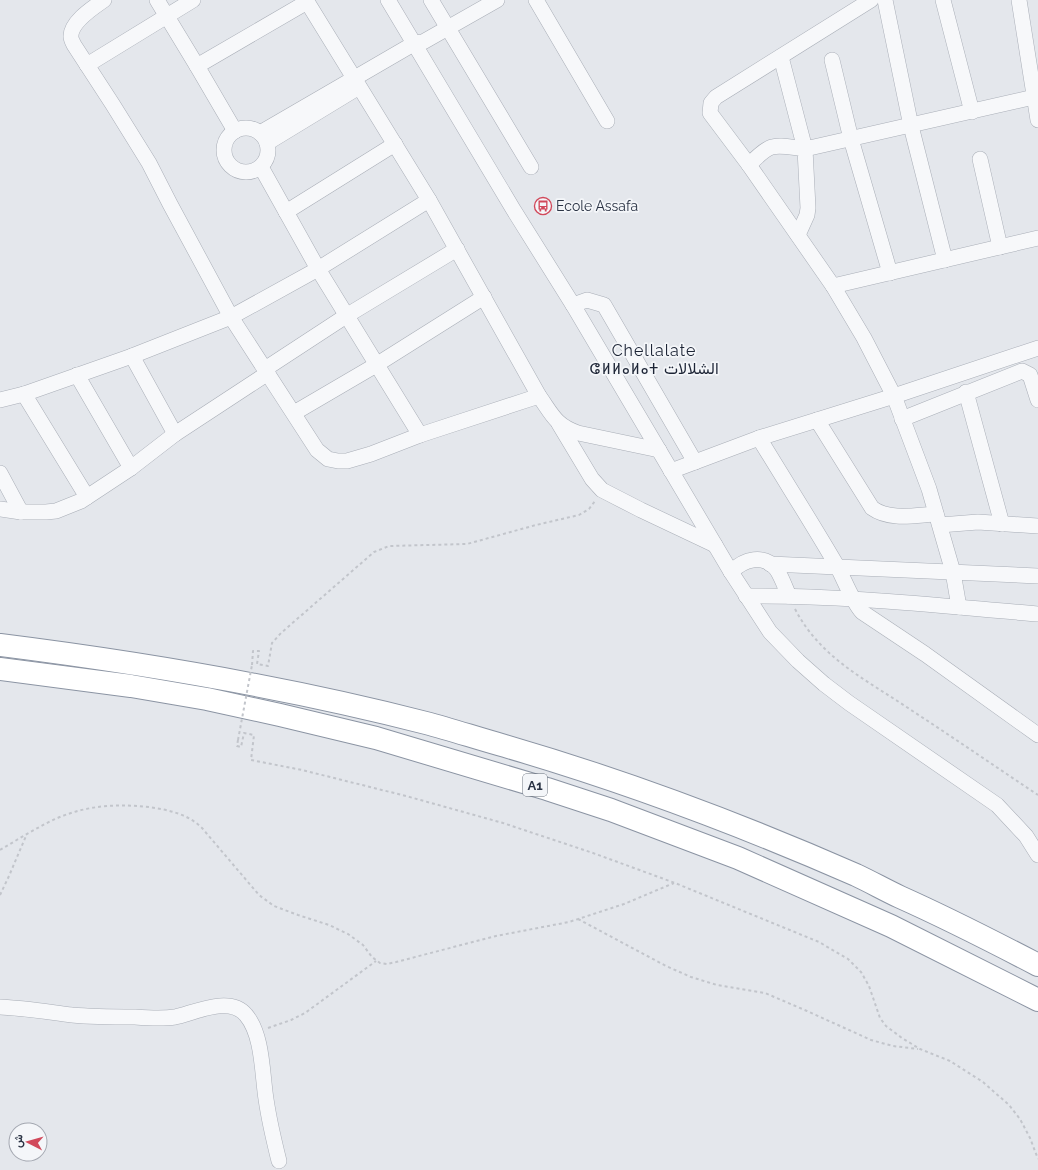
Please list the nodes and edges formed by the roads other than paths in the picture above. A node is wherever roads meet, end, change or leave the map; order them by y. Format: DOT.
graph roads {
  1 [pos="104,0"];
  2 [pos="157,0"];
  3 [pos="193,0"];
  4 [pos="388,0"];
  5 [pos="431,0"];
  6 [pos="497,0"];
  7 [pos="536,0"];
  8 [pos="871,0"];
  9 [pos="885,0"];
  10 [pos="943,0"];
  11 [pos="1019,0"];
  12 [pos="306,1"];
  13 [pos="168,16"];
  14 [pos="448,28"];
  15 [pos="419,45"];
  16 [pos="781,56"];
  17 [pos="832,60"];
  18 [pos="87,66"];
  19 [pos="197,66"];
  20 [pos="357,82"];
  21 [pos="1034,97"];
  22 [pos="972,112"];
  23 [pos="1038,120"];
  24 [pos="607,121"];
  25 [pos="911,126"];
  26 [pos="235,131"];
  27 [pos="264,138"];
  28 [pos="851,139"];
  29 [pos="395,144"];
  30 [pos="805,149"];
  31 [pos="980,159"];
  32 [pos="749,164"];
  33 [pos="261,167"];
  34 [pos="531,167"];
  35 [pos="429,200"];
  36 [pos="286,212"];
  37 [pos="798,235"];
  38 [pos="1038,238"];
  39 [pos="1000,247"];
  40 [pos="457,249"];
  41 [pos="945,260"];
  42 [pos="318,269"];
  43 [pos="890,273"];
  44 [pos="833,286"];
  45 [pos="484,297"];
  46 [pos="573,305"];
  47 [pos="346,316"];
  48 [pos="231,317"];
  49 [pos="1038,348"];
  50 [pos="132,356"];
  51 [pos="376,365"];
  52 [pos="266,371"];
  53 [pos="77,375"];
  54 [pos="966,392"];
  55 [pos="24,394"];
  56 [pos="539,396"];
  57 [pos="894,396"];
  58 [pos="0,400"];
  59 [pos="1038,400"];
  60 [pos="294,413"];
  61 [pos="902,419"];
  62 [pos="818,420"];
  63 [pos="557,422"];
  64 [pos="175,434"];
  65 [pos="420,436"];
  66 [pos="759,438"];
  67 [pos="658,450"];
  68 [pos="695,462"];
  69 [pos="131,468"];
  70 [pos="671,471"];
  71 [pos="0,472"];
  72 [pos="87,497"];
  73 [pos="0,509"];
  74 [pos="21,512"];
  75 [pos="938,520"];
  76 [pos="1002,524"];
  77 [pos="1038,526"];
  78 [pos="715,545"];
  79 [pos="770,564"];
  80 [pos="837,567"];
  81 [pos="731,572"];
  82 [pos="953,572"];
  83 [pos="1038,576"];
  84 [pos="746,596"];
  85 [pos="789,596"];
  86 [pos="854,600"];
  87 [pos="959,607"];
  88 [pos="1038,614"];
  89 [pos="0,645"];
  90 [pos="0,668"];
  91 [pos="64,677"];
  92 [pos="0,680"];
  93 [pos="1038,735"];
  94 [pos="1038,855"];
  95 [pos="1038,965"];
  96 [pos="1038,1000"];
  97 [pos="0,1007"];
  98 [pos="279,1161"];
  1 -- 18 [label="street"];
  2 -- 13 [label="street"];
  3 -- 13 [label="street"];
  4 -- 15 [label="street"];
  5 -- 14 [label="street"];
  6 -- 14 [label="street"];
  7 -- 24 [label="street"];
  8 -- 16 [label="street"];
  9 -- 25 [label="street"];
  10 -- 22 [label="street"];
  11 -- 21 [label="street"];
  12 -- 19 [label="street"];
  12 -- 20 [label="street"];
  13 -- 18 [label="street"];
  13 -- 19 [label="street"];
  14 -- 15 [label="street"];
  14 -- 34 [label="street"];
  15 -- 20 [label="street"];
  15 -- 46 [label="street"];
  16 -- 30 [label="street"];
  16 -- 32 [label="street"];
  17 -- 28 [label="street"];
  18 -- 48 [label="street"];
  19 -- 26 [label="street"];
  20 -- 27 [label="street"];
  20 -- 29 [label="street"];
  21 -- 22 [label="street"];
  21 -- 23 [label="street"];
  22 -- 25 [label="street"];
  25 -- 28 [label="street"];
  25 -- 41 [label="street"];
  26 -- 27 [label="street"];
  26 -- 33 [label="street"];
  27 -- 33 [label="street"];
  28 -- 30 [label="street"];
  28 -- 43 [label="street"];
  29 -- 35 [label="street"];
  29 -- 36 [label="street"];
  30 -- 32 [label="street"];
  30 -- 37 [label="street"];
  31 -- 39 [label="street"];
  32 -- 37 [label="street"];
  33 -- 36 [label="street"];
  35 -- 40 [label="street"];
  35 -- 42 [label="street"];
  36 -- 42 [label="street"];
  37 -- 44 [label="street"];
  38 -- 39 [label="street"];
  39 -- 41 [label="street"];
  40 -- 45 [label="street"];
  40 -- 47 [label="street"];
  41 -- 43 [label="street"];
  42 -- 47 [label="street"];
  42 -- 48 [label="street"];
  43 -- 44 [label="street"];
  44 -- 57 [label="street"];
  45 -- 51 [label="street"];
  45 -- 56 [label="street"];
  46 -- 67 [label="street"];
  46 -- 68 [label="street"];
  47 -- 51 [label="street"];
  47 -- 52 [label="street"];
  48 -- 50 [label="street"];
  48 -- 52 [label="street"];
  49 -- 57 [label="street"];
  50 -- 53 [label="street"];
  50 -- 64 [label="street"];
  51 -- 60 [label="street"];
  51 -- 65 [label="street"];
  52 -- 60 [label="street"];
  52 -- 64 [label="street"];
  53 -- 55 [label="street"];
  53 -- 69 [label="street"];
  54 -- 59 [label="street"];
  54 -- 61 [label="street"];
  54 -- 76 [label="street"];
  55 -- 58 [label="street"];
  55 -- 72 [label="street"];
  56 -- 63 [label="street"];
  56 -- 65 [label="street"];
  57 -- 61 [label="street"];
  57 -- 62 [label="street"];
  60 -- 65 [label="street"];
  61 -- 75 [label="street"];
  62 -- 66 [label="street"];
  62 -- 75 [label="street"];
  63 -- 67 [label="street"];
  63 -- 78 [label="street"];
  64 -- 69 [label="street"];
  66 -- 68 [label="street"];
  66 -- 80 [label="street"];
  67 -- 70 [label="street"];
  68 -- 70 [label="street"];
  69 -- 72 [label="street"];
  70 -- 78 [label="street"];
  71 -- 74 [label="street"];
  72 -- 74 [label="street"];
  73 -- 74 [label="street"];
  75 -- 76 [label="street"];
  75 -- 82 [label="street"];
  76 -- 77 [label="street"];
  78 -- 81 [label="street"];
  79 -- 80 [label="street"];
  79 -- 81 [label="street"];
  79 -- 85 [label="street"];
  80 -- 82 [label="street"];
  80 -- 86 [label="street"];
  81 -- 84 [label="street"];
  82 -- 83 [label="street"];
  82 -- 87 [label="street"];
  84 -- 85 [label="street"];
  84 -- 94 [label="street"];
  85 -- 86 [label="street"];
  86 -- 87 [label="street"];
  86 -- 93 [label="street"];
  87 -- 88 [label="street"];
  89 -- 95 [label="highway, A1"];
  90 -- 91 [label="highway, A1"];
  91 -- 92 [label="highway"];
  91 -- 96 [label="highway, A1"];
  97 -- 98 [label="street"];
}
